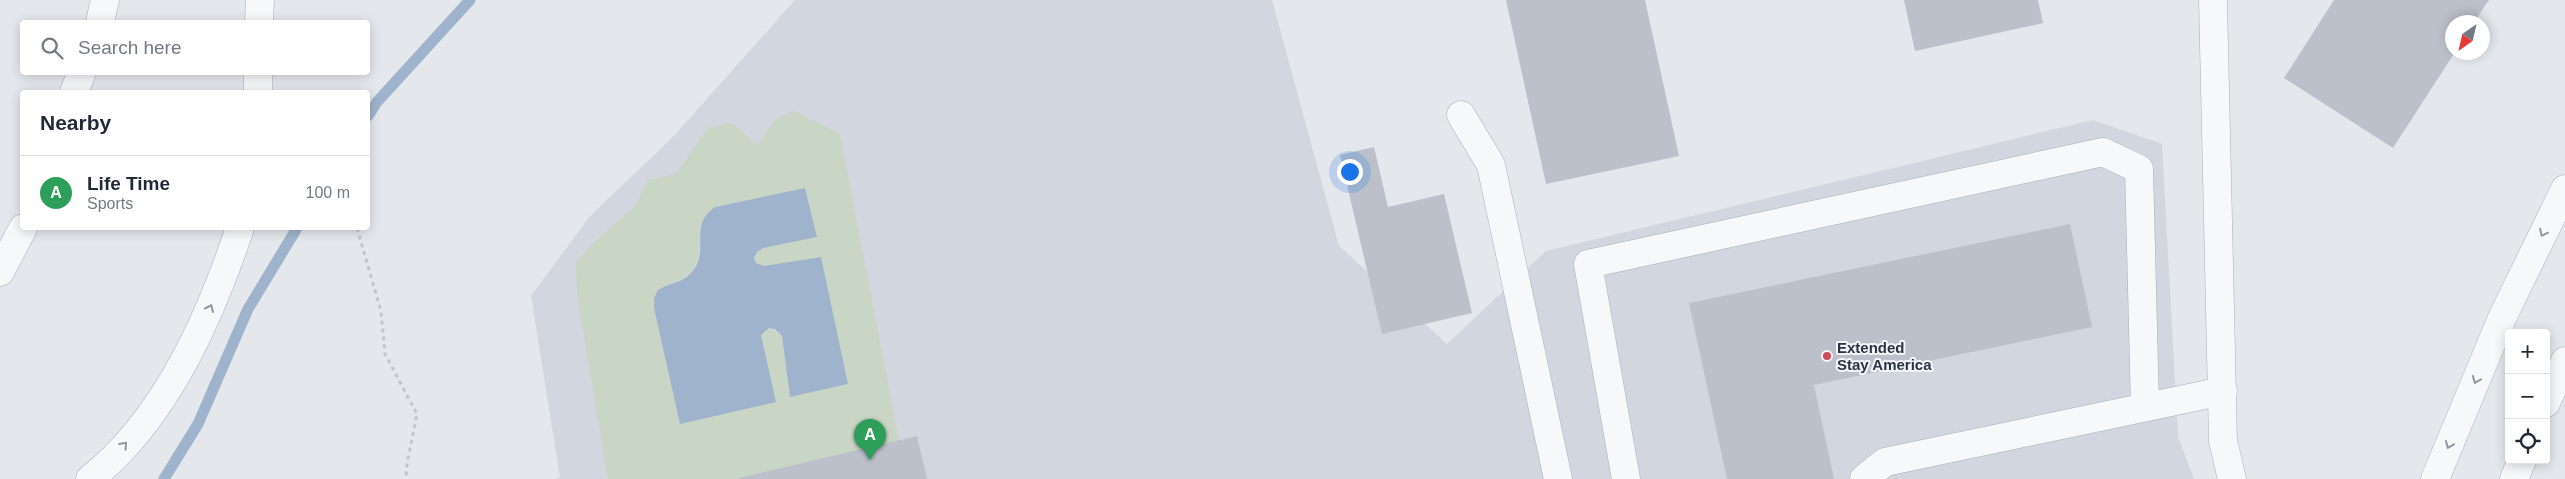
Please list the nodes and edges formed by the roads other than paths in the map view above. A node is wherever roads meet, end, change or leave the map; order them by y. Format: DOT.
graph roads {
  1 [pos="105,0"];
  2 [pos="260,0"];
  3 [pos="2213,0"];
  4 [pos="100,20"];
  5 [pos="260,20"];
  6 [pos="81,75"];
  7 [pos="258,75"];
  8 [pos="75,90"];
  9 [pos="258,90"];
  10 [pos="1461,115"];
  11 [pos="2565,189"];
  12 [pos="22,230"];
  13 [pos="239,230"];
  14 [pos="0,272"];
  15 [pos="2565,361"];
  16 [pos="2223,391"];
  17 [pos="2550,394"];
  18 [pos="2145,407"];
  19 [pos="2520,464"];
  20 [pos="90,479"];
  21 [pos="1558,479"];
  22 [pos="1626,479"];
  23 [pos="1864,479"];
  24 [pos="2232,479"];
  25 [pos="2435,479"];
  26 [pos="2514,479"];
  1 -- 4 [label="street"];
  2 -- 5 [label="street"];
  3 -- 16 [label="street"];
  6 -- 8 [label="street"];
  7 -- 9 [label="street"];
  10 -- 21 [label="street"];
  11 -- 25 [label="street, one-way"];
  12 -- 14 [label="street"];
  20 -- 13 [label="street, one-way"];
  15 -- 17 [label="street"];
  16 -- 18 [label="street"];
  16 -- 24 [label="street"];
  18 -- 22 [label="street"];
  18 -- 23 [label="street"];
  19 -- 26 [label="street"];
}
